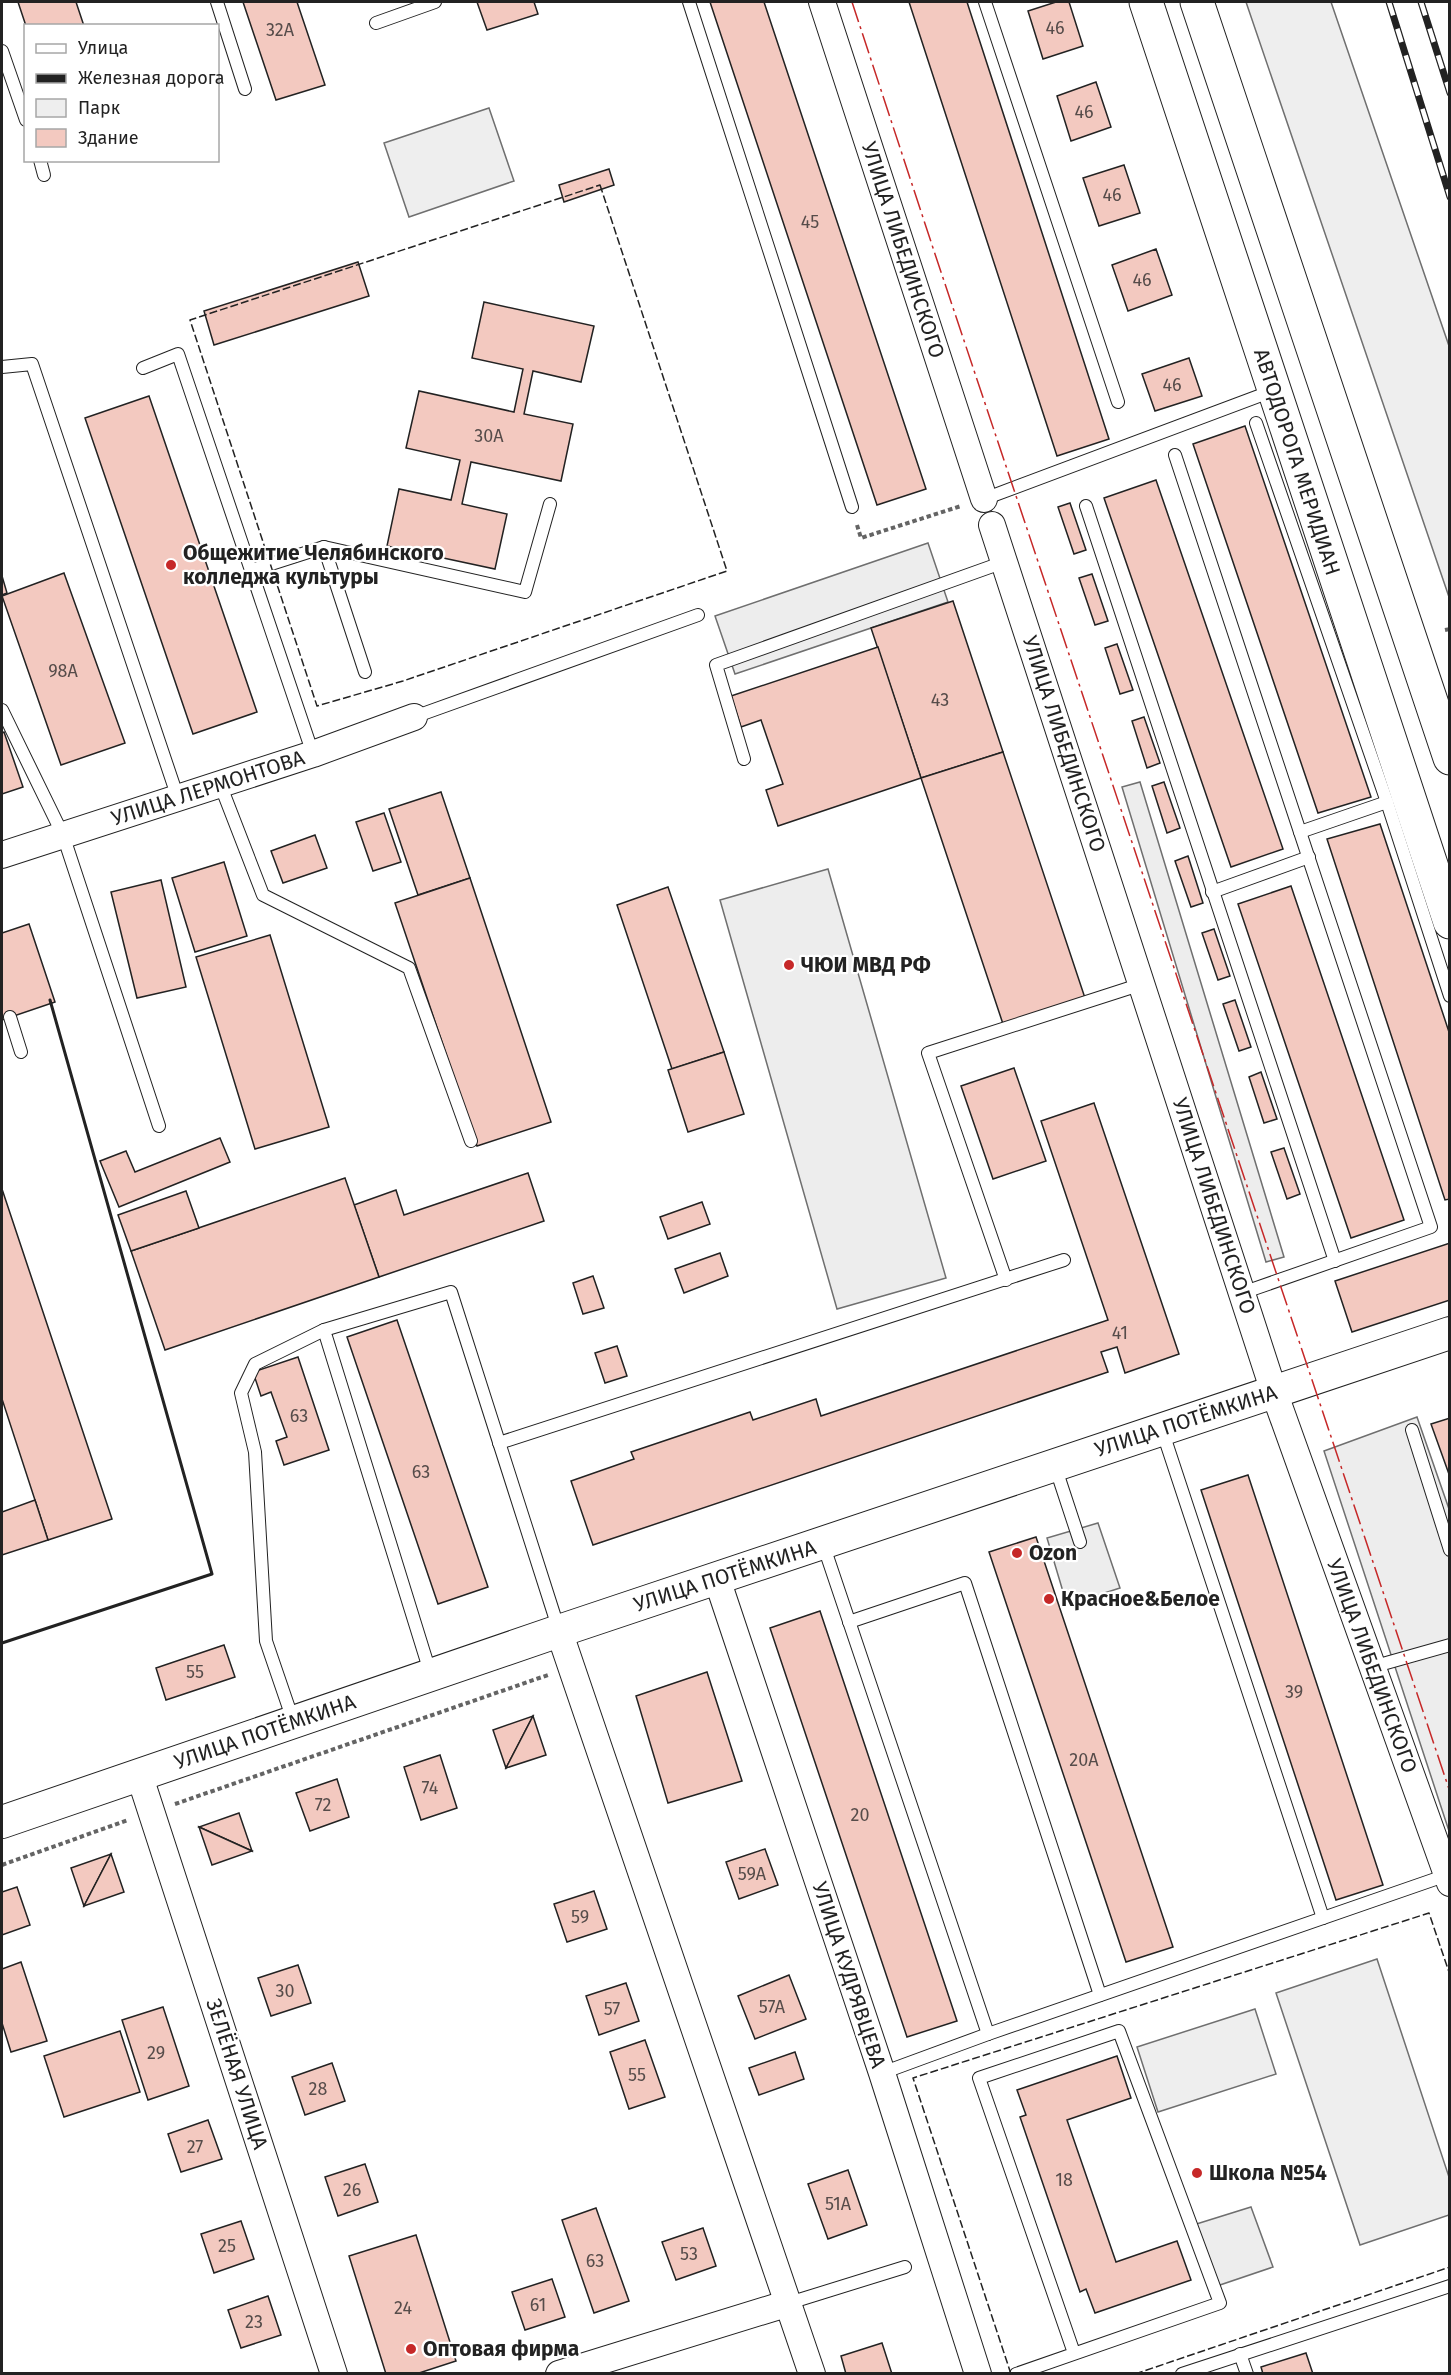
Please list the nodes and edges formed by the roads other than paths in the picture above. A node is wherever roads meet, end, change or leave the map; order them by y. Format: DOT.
graph roads {
  1 [pos="217,2"];
  2 [pos="435,2"];
  3 [pos="689,2"];
  4 [pos="822,2"];
  5 [pos="985,2"];
  6 [pos="1146,2"];
  7 [pos="1197,2"];
  8 [pos="376,23"];
  9 [pos="2,51"];
  10 [pos="245,89"];
  11 [pos="24,114"];
  12 [pos="41,162"];
  13 [pos="45,175"];
  14 [pos="2,367"];
  15 [pos="143,368"];
  16 [pos="1274,391"];
  17 [pos="1118,402"];
  18 [pos="1256,423"];
  19 [pos="1175,455"];
  20 [pos="984,499"];
  21 [pos="550,504"];
  22 [pos="1086,506"];
  23 [pos="852,507"];
  24 [pos="992,525"];
  25 [pos="324,547"];
  26 [pos="1004,562"];
  27 [pos="252,570"];
  28 [pos="698,615"];
  29 [pos="365,672"];
  30 [pos="2,710"];
  31 [pos="414,717"];
  32 [pos="313,754"];
  33 [pos="1449,758"];
  34 [pos="744,759"];
  35 [pos="220,784"];
  36 [pos="178,798"];
  37 [pos="1387,802"];
  38 [pos="1300,832"];
  39 [pos="63,835"];
  40 [pos="2,855"];
  41 [pos="1309,857"];
  42 [pos="1212,892"];
  43 [pos="1449,922"];
  44 [pos="1142,984"];
  45 [pos="1449,996"];
  46 [pos="10,1017"];
  47 [pos="21,1052"];
  48 [pos="159,1126"];
  49 [pos="471,1141"];
  50 [pos="1064,1260"];
  51 [pos="1335,1261"];
  52 [pos="1006,1280"];
  53 [pos="1242,1293"];
  54 [pos="324,1330"];
  55 [pos="1449,1333"];
  56 [pos="1274,1392"];
  57 [pos="1162,1428"];
  58 [pos="1412,1430"];
  59 [pos="499,1443"];
  60 [pos="1055,1465"];
  61 [pos="1080,1542"];
  62 [pos="823,1544"];
  63 [pos="1449,1550"];
  64 [pos="717,1579"];
  65 [pos="849,1622"];
  66 [pos="559,1631"];
  67 [pos="1449,1645"];
  68 [pos="1372,1667"];
  69 [pos="431,1675"];
  70 [pos="293,1722"];
  71 [pos="139,1774"];
  72 [pos="2,1822"];
  73 [pos="1448,1879"];
  74 [pos="1323,1918"];
  75 [pos="1100,1995"];
  76 [pos="988,2034"];
  77 [pos="882,2073"];
  78 [pos="904,2267"];
  79 [pos="1449,2286"];
  80 [pos="789,2303"];
  81 [pos="1074,2353"];
  82 [pos="1240,2355"];
  83 [pos="334,2373"];
  84 [pos="560,2373"];
  85 [pos="812,2373"];
  86 [pos="978,2373"];
  87 [pos="1016,2373"];
  88 [pos="1182,2373"];
  89 [pos="1247,2373"];
  1 -- 10 [label="lane"];
  2 -- 8 [label="lane"];
  3 -- 23 [label="lane"];
  4 -- 20 [label="street, УЛИЦА ЛИБЕДИНСКОГО"];
  5 -- 17 [label="lane"];
  6 -- 16 [label="main road, АВТОДОРОГА МЕРИДИАН"];
  7 -- 33 [label="main road"];
  9 -- 11 [label="lane"];
  12 -- 13 [label="lane"];
  14 -- 36 [label="lane"];
  15 -- 27 [label="lane"];
  16 -- 20 [label="lane"];
  16 -- 43 [label="main road, АВТОДОРОГА МЕРИДИАН"];
  18 -- 37 [label="lane"];
  19 -- 38 [label="lane"];
  21 -- 25 [label="lane"];
  22 -- 42 [label="lane"];
  24 -- 26 [label="street, УЛИЦА ЛИБЕДИНСКОГО"];
  25 -- 27 [label="lane"];
  25 -- 29 [label="lane"];
  26 -- 34 [label="lane"];
  26 -- 44 [label="street, УЛИЦА ЛИБЕДИНСКОГО"];
  27 -- 32 [label="lane"];
  28 -- 31 [label="lane"];
  30 -- 39 [label="lane"];
  31 -- 32 [label="street, УЛИЦА ЛЕРМОНТОВА"];
  32 -- 35 [label="street, УЛИЦА ЛЕРМОНТОВА"];
  35 -- 36 [label="street, УЛИЦА ЛЕРМОНТОВА"];
  35 -- 49 [label="lane"];
  36 -- 39 [label="street, УЛИЦА ЛЕРМОНТОВА"];
  37 -- 38 [label="lane"];
  37 -- 45 [label="lane"];
  38 -- 41 [label="lane"];
  39 -- 40 [label="street, УЛИЦА ЛЕРМОНТОВА"];
  39 -- 48 [label="lane"];
  41 -- 42 [label="lane"];
  41 -- 51 [label="lane"];
  42 -- 51 [label="lane"];
  44 -- 52 [label="lane"];
  44 -- 53 [label="street, УЛИЦА ЛИБЕДИНСКОГО"];
  46 -- 47 [label="lane"];
  50 -- 52 [label="lane"];
  51 -- 53 [label="lane"];
  52 -- 59 [label="lane"];
  53 -- 56 [label="street, УЛИЦА ЛИБЕДИНСКОГО"];
  54 -- 59 [label="lane"];
  54 -- 69 [label="lane"];
  54 -- 70 [label="lane"];
  55 -- 56 [label="street, УЛИЦА ПОТЁМКИНА"];
  56 -- 57 [label="street, УЛИЦА ПОТЁМКИНА"];
  56 -- 68 [label="street, УЛИЦА ЛИБЕДИНСКОГО"];
  57 -- 60 [label="street, УЛИЦА ПОТЁМКИНА"];
  57 -- 74 [label="lane"];
  58 -- 63 [label="lane"];
  59 -- 66 [label="lane"];
  60 -- 61 [label="lane"];
  60 -- 62 [label="street, УЛИЦА ПОТЁМКИНА"];
  62 -- 64 [label="street, УЛИЦА ПОТЁМКИНА"];
  62 -- 65 [label="lane"];
  64 -- 66 [label="street, УЛИЦА ПОТЁМКИНА"];
  64 -- 77 [label="street, УЛИЦА КУДРЯВЦЕВА"];
  65 -- 75 [label="lane"];
  65 -- 76 [label="lane"];
  66 -- 69 [label="street, УЛИЦА ПОТЁМКИНА"];
  66 -- 80 [label="street"];
  67 -- 68 [label="lane"];
  68 -- 73 [label="street, УЛИЦА ЛИБЕДИНСКОГО"];
  69 -- 70 [label="street, УЛИЦА ПОТЁМКИНА"];
  70 -- 71 [label="street, УЛИЦА ПОТЁМКИНА"];
  71 -- 72 [label="street, УЛИЦА ПОТЁМКИНА"];
  71 -- 83 [label="street, ЗЕЛЁНАЯ УЛИЦА"];
  73 -- 74 [label="lane"];
  74 -- 75 [label="lane"];
  75 -- 76 [label="lane"];
  76 -- 77 [label="lane"];
  77 -- 86 [label="street, УЛИЦА КУДРЯВЦЕВА"];
  78 -- 80 [label="lane"];
  79 -- 82 [label="lane"];
  80 -- 84 [label="street"];
  80 -- 85 [label="street"];
  81 -- 81 [label="lane"];
  81 -- 87 [label="lane"];
  82 -- 88 [label="lane"];
  82 -- 89 [label="lane"];
}
